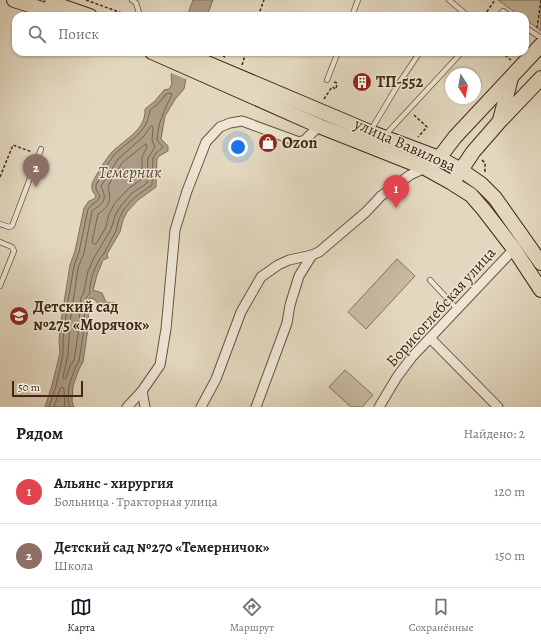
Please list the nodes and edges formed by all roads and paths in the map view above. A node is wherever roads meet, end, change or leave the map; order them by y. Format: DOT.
graph roads {
  1 [pos="14,0"];
  2 [pos="44,0"];
  3 [pos="86,0"];
  4 [pos="132,0"];
  5 [pos="264,0"];
  6 [pos="358,0"];
  7 [pos="495,0"];
  8 [pos="541,0"];
  9 [pos="451,1"];
  10 [pos="66,9"];
  11 [pos="76,12"];
  12 [pos="119,12"];
  13 [pos="139,12"];
  14 [pos="260,12"];
  15 [pos="354,12"];
  16 [pos="463,12"];
  17 [pos="487,12"];
  18 [pos="529,31"];
  19 [pos="541,38"];
  20 [pos="539,40"];
  21 [pos="529,53"];
  22 [pos="163,56"];
  23 [pos="188,56"];
  24 [pos="245,56"];
  25 [pos="336,56"];
  26 [pos="417,56"];
  27 [pos="458,56"];
  28 [pos="505,56"];
  29 [pos="527,56"];
  30 [pos="512,62"];
  31 [pos="242,65"];
  32 [pos="512,76"];
  33 [pos="541,78"];
  34 [pos="327,80"];
  35 [pos="241,85"];
  36 [pos="535,87"];
  37 [pos="322,103"];
  38 [pos="412,113"];
  39 [pos="500,121"];
  40 [pos="319,126"];
  41 [pos="370,132"];
  42 [pos="385,138"];
  43 [pos="418,138"];
  44 [pos="42,149"];
  45 [pos="39,155"];
  46 [pos="439,158"];
  47 [pos="425,168"];
  48 [pos="461,170"];
  49 [pos="0,177"];
  50 [pos="452,183"];
  51 [pos="0,224"];
  52 [pos="0,242"];
  53 [pos="514,249"];
  54 [pos="312,255"];
  55 [pos="540,260"];
  56 [pos="430,280"];
  57 [pos="0,286"];
  58 [pos="541,290"];
  59 [pos="457,309"];
  60 [pos="430,338"];
  61 [pos="142,391"];
  62 [pos="127,407"];
  63 [pos="145,407"];
  64 [pos="201,407"];
  65 [pos="256,407"];
  66 [pos="380,407"];
  67 [pos="498,407"];
  1 -- 10 [label="main road"];
  2 -- 10 [label="main road"];
  3 -- 12 [label="path"];
  4 -- 13 [label="lane"];
  5 -- 14 [label="path"];
  6 -- 15 [label="lane"];
  7 -- 17 [label="path"];
  8 -- 20 [label="path"];
  9 -- 16 [label="lane"];
  10 -- 11 [label="main road"];
  18 -- 20 [label="lane"];
  19 -- 20 [label="lane"];
  20 -- 21 [label="main road"];
  22 -- 35 [label="main road"];
  23 -- 35 [label="main road"];
  24 -- 31 [label="path"];
  25 -- 34 [label="lane"];
  26 -- 41 [label="lane"];
  27 -- 42 [label="lane"];
  28 -- 30 [label="path"];
  29 -- 32 [label="main road"];
  32 -- 39 [label="main road"];
  32 -- 46 [label="main road"];
  33 -- 36 [label="main road"];
  34 -- 37 [label="path"];
  35 -- 40 [label="main road, улица Вавилова"];
  35 -- 41 [label="main road, улица Вавилова"];
  36 -- 39 [label="main road"];
  38 -- 43 [label="path"];
  39 -- 48 [label="main road"];
  40 -- 47 [label="main road, улица Вавилова"];
  40 -- 61 [label="street"];
  41 -- 42 [label="main road, улица Вавилова"];
  42 -- 46 [label="main road, улица Вавилова"];
  44 -- 45 [label="lane"];
  45 -- 49 [label="path"];
  45 -- 51 [label="lane"];
  46 -- 47 [label="main road"];
  46 -- 48 [label="main road, улица Вавилова"];
  47 -- 50 [label="main road, улица Вавилова"];
  47 -- 54 [label="street"];
  48 -- 50 [label="main road"];
  48 -- 55 [label="main road, улица Вавилова"];
  50 -- 53 [label="main road, улица Вавилова"];
  52 -- 57 [label="lane"];
  53 -- 58 [label="main road, улица Вавилова"];
  53 -- 59 [label="street, Борисоглебская улица"];
  54 -- 64 [label="street"];
  54 -- 65 [label="street"];
  56 -- 59 [label="lane"];
  59 -- 60 [label="street, Борисоглебская улица"];
  60 -- 66 [label="street, Борисоглебская улица"];
  60 -- 67 [label="street"];
  61 -- 62 [label="street"];
  61 -- 63 [label="street"];
}
